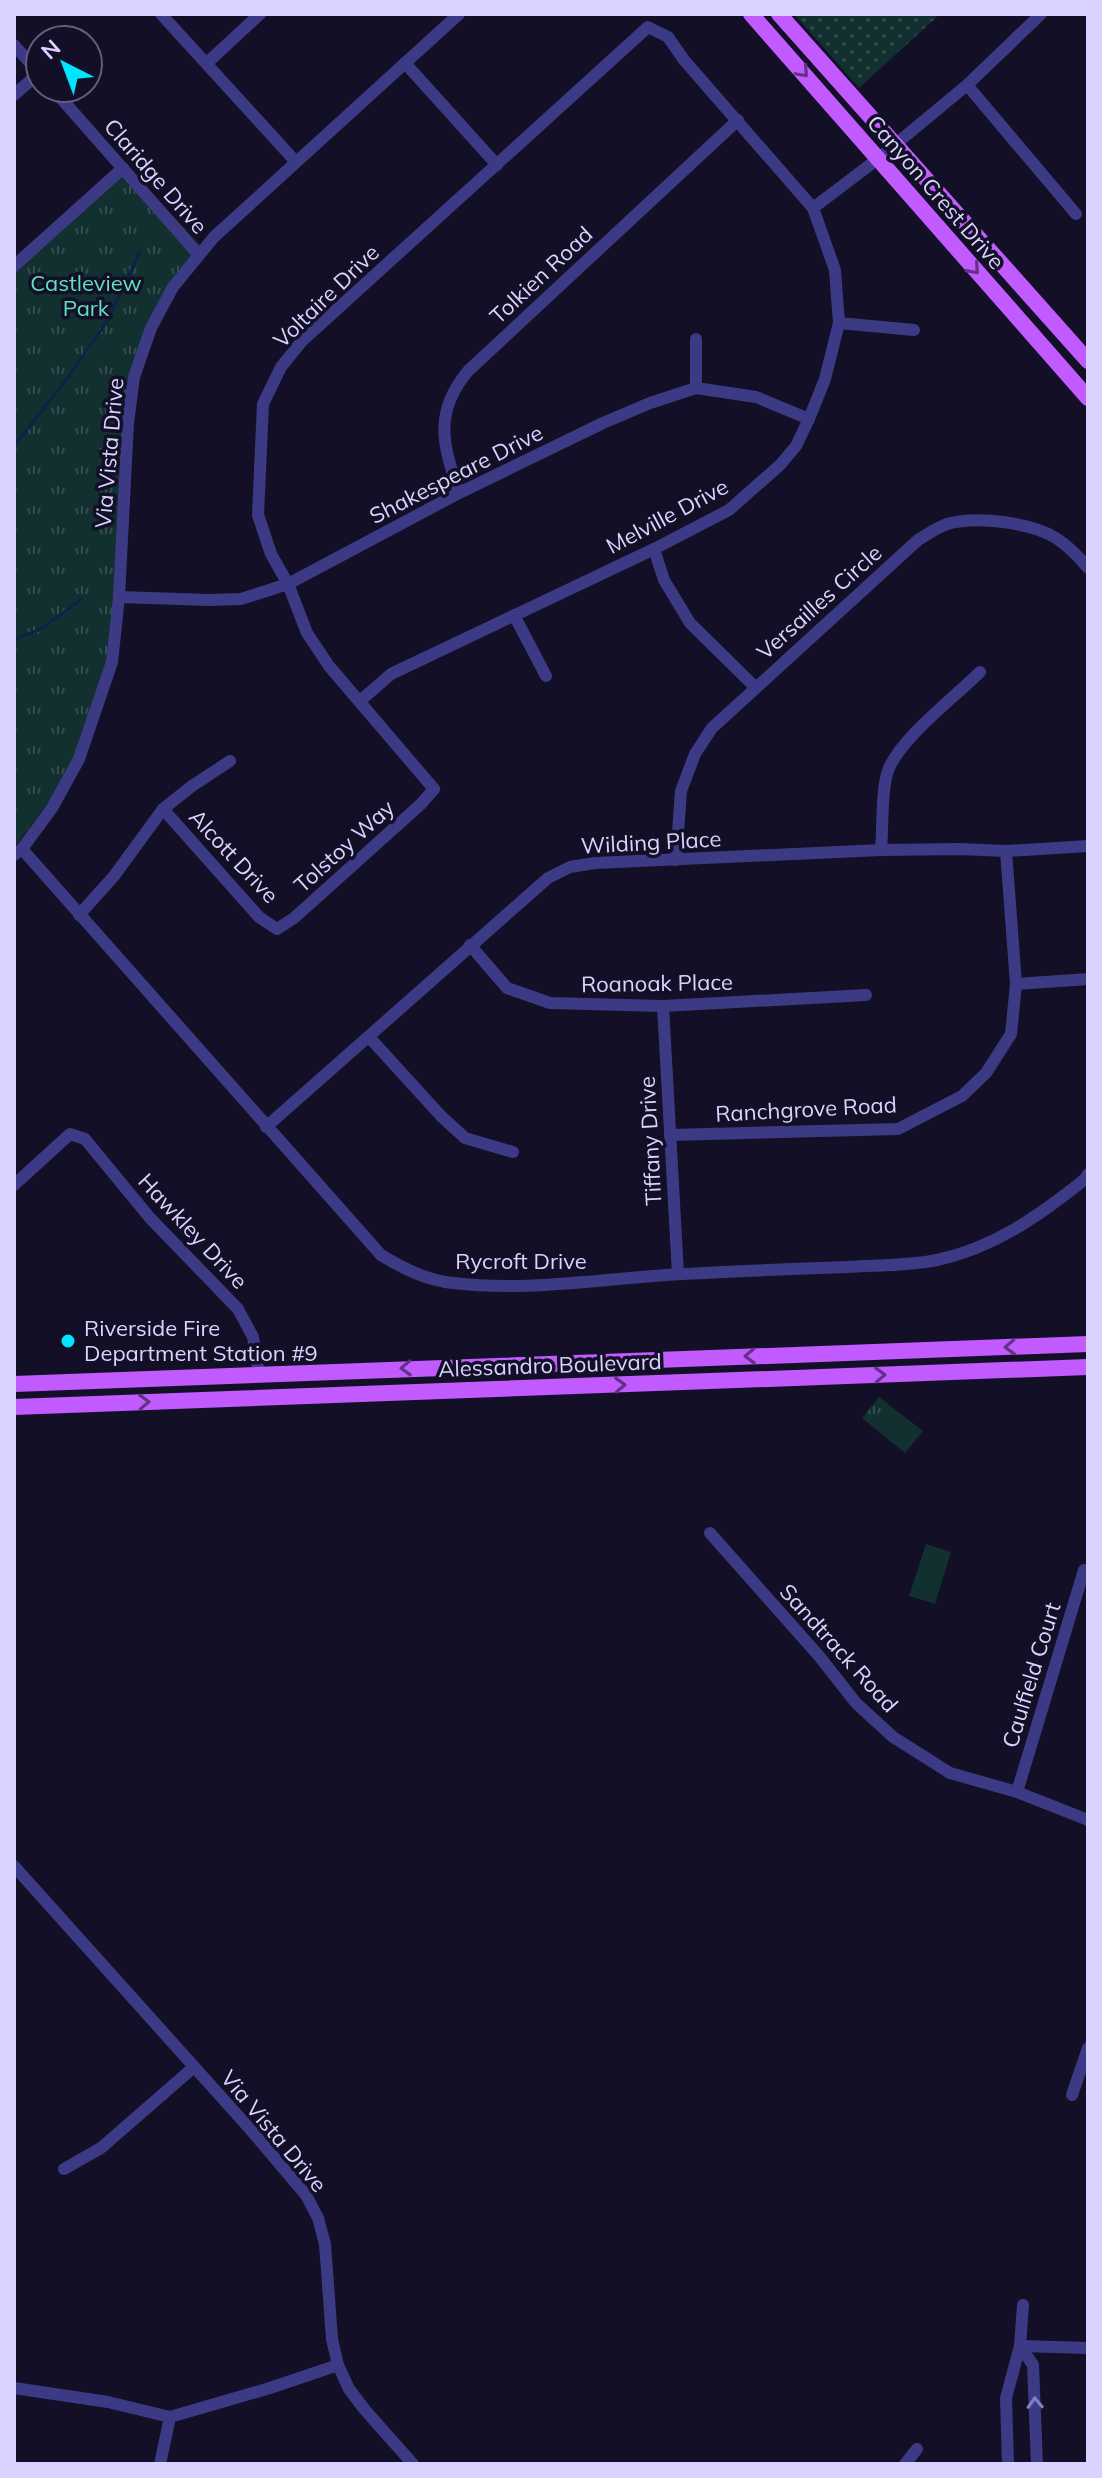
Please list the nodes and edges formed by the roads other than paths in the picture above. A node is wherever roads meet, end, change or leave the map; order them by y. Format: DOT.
graph roads {
  1 [pos="161,14"];
  2 [pos="260,14"];
  3 [pos="459,14"];
  4 [pos="751,14"];
  5 [pos="779,14"];
  6 [pos="1041,14"];
  7 [pos="648,27"];
  8 [pos="207,63"];
  9 [pos="405,63"];
  10 [pos="967,85"];
  11 [pos="66,104"];
  12 [pos="738,120"];
  13 [pos="896,144"];
  14 [pos="879,158"];
  15 [pos="296,162"];
  16 [pos="497,165"];
  17 [pos="123,168"];
  18 [pos="813,208"];
  19 [pos="1076,214"];
  20 [pos="198,254"];
  21 [pos="14,266"];
  22 [pos="839,323"];
  23 [pos="914,330"];
  24 [pos="696,339"];
  25 [pos="1088,361"];
  26 [pos="696,388"];
  27 [pos="1087,393"];
  28 [pos="809,419"];
  29 [pos="459,493"];
  30 [pos="654,549"];
  31 [pos="1088,568"];
  32 [pos="288,584"];
  33 [pos="119,597"];
  34 [pos="514,615"];
  35 [pos="980,672"];
  36 [pos="546,676"];
  37 [pos="755,687"];
  38 [pos="360,701"];
  39 [pos="230,761"];
  40 [pos="434,789"];
  41 [pos="163,809"];
  42 [pos="1088,846"];
  43 [pos="881,850"];
  44 [pos="1006,851"];
  45 [pos="18,852"];
  46 [pos="676,860"];
  47 [pos="79,915"];
  48 [pos="277,929"];
  49 [pos="470,945"];
  50 [pos="1088,979"];
  51 [pos="1016,984"];
  52 [pos="866,995"];
  53 [pos="663,1006"];
  54 [pos="369,1037"];
  55 [pos="266,1127"];
  56 [pos="670,1135"];
  57 [pos="513,1152"];
  58 [pos="1087,1179"];
  59 [pos="14,1185"];
  60 [pos="678,1274"];
  61 [pos="1088,1344"];
  62 [pos="1088,1367"];
  63 [pos="259,1374"];
  64 [pos="14,1384"];
  65 [pos="14,1407"];
  66 [pos="710,1533"];
  67 [pos="1084,1570"];
  68 [pos="1017,1792"];
  69 [pos="1088,1820"];
  70 [pos="16,1872"];
  71 [pos="1088,2048"];
  72 [pos="194,2067"];
  73 [pos="1072,2095"];
  74 [pos="64,2169"];
  75 [pos="1023,2305"];
  76 [pos="1020,2346"];
  77 [pos="1088,2348"];
  78 [pos="338,2365"];
  79 [pos="14,2388"];
  80 [pos="170,2417"];
  81 [pos="917,2449"];
  82 [pos="160,2464"];
  83 [pos="413,2464"];
  84 [pos="905,2464"];
  85 [pos="1008,2464"];
  86 [pos="1037,2464"];
  1 -- 8 [label="street"];
  2 -- 8 [label="street"];
  3 -- 9 [label="street, Via Vista Drive"];
  4 -- 14 [label="main road, Canyon Crest Drive, one-way"];
  5 -- 13 [label="main road, Canyon Crest Drive"];
  6 -- 10 [label="street"];
  7 -- 12 [label="street, Melville Drive"];
  7 -- 16 [label="street, Voltaire Drive"];
  8 -- 15 [label="street"];
  9 -- 15 [label="street, Via Vista Drive"];
  9 -- 16 [label="street"];
  10 -- 13 [label="street"];
  10 -- 19 [label="street"];
  11 -- 17 [label="street, Claridge Drive"];
  12 -- 18 [label="street, Melville Drive"];
  12 -- 29 [label="street, Tolkien Road"];
  13 -- 14 [label="street"];
  13 -- 25 [label="main road, Canyon Crest Drive"];
  14 -- 18 [label="street"];
  14 -- 27 [label="main road, Canyon Crest Drive, one-way"];
  15 -- 20 [label="street, Via Vista Drive"];
  16 -- 32 [label="street, Voltaire Drive"];
  17 -- 20 [label="street, Claridge Drive"];
  17 -- 21 [label="street"];
  18 -- 22 [label="street, Melville Drive"];
  20 -- 33 [label="street, Via Vista Drive"];
  22 -- 23 [label="street"];
  22 -- 28 [label="street, Melville Drive"];
  24 -- 26 [label="street"];
  26 -- 28 [label="street, Shakespeare Drive"];
  26 -- 29 [label="street, Shakespeare Drive"];
  28 -- 30 [label="street, Melville Drive"];
  29 -- 32 [label="street, Shakespeare Drive"];
  30 -- 34 [label="street, Melville Drive"];
  30 -- 37 [label="street"];
  31 -- 37 [label="street, Versailles Circle"];
  32 -- 33 [label="street, Shakespeare Drive"];
  32 -- 38 [label="street, Voltaire Drive"];
  33 -- 45 [label="street, Via Vista Drive"];
  34 -- 36 [label="street"];
  34 -- 38 [label="street, Melville Drive"];
  35 -- 43 [label="street"];
  37 -- 46 [label="street, Versailles Circle"];
  38 -- 40 [label="street, Voltaire Drive"];
  39 -- 41 [label="street"];
  40 -- 48 [label="street, Tolstoy Way"];
  41 -- 47 [label="street"];
  41 -- 48 [label="street, Alcott Drive"];
  42 -- 44 [label="street, Wilding Place"];
  43 -- 44 [label="street, Wilding Place"];
  43 -- 46 [label="street, Wilding Place"];
  44 -- 51 [label="street, Ranchgrove Road"];
  45 -- 47 [label="street, Rycroft Drive"];
  46 -- 49 [label="street, Wilding Place"];
  47 -- 55 [label="street, Rycroft Drive"];
  49 -- 53 [label="street, Roanoak Place"];
  49 -- 54 [label="street, Wilding Place"];
  50 -- 51 [label="street"];
  51 -- 56 [label="street, Ranchgrove Road"];
  52 -- 53 [label="street, Roanoak Place"];
  53 -- 56 [label="street, Tiffany Drive"];
  54 -- 55 [label="street, Wilding Place"];
  54 -- 57 [label="street"];
  55 -- 60 [label="street, Rycroft Drive"];
  56 -- 60 [label="street, Tiffany Drive"];
  58 -- 60 [label="street, Rycroft Drive"];
  59 -- 63 [label="street, Hawkley Drive"];
  61 -- 63 [label="main road, Alessandro Boulevard, one-way"];
  65 -- 62 [label="main road, Alessandro Boulevard, one-way"];
  63 -- 64 [label="main road, Alessandro Boulevard"];
  66 -- 68 [label="street, Sandtrack Road"];
  67 -- 68 [label="street, Caulfield Court"];
  68 -- 69 [label="street, Sandtrack Road"];
  70 -- 72 [label="street, Via Vista Drive"];
  71 -- 73 [label="street"];
  72 -- 74 [label="street"];
  72 -- 78 [label="street, Via Vista Drive"];
  75 -- 76 [label="street"];
  76 -- 77 [label="street"];
  76 -- 85 [label="street"];
  86 -- 76 [label="street, one-way"];
  78 -- 80 [label="street"];
  78 -- 83 [label="street, Via Vista Drive"];
  79 -- 80 [label="street"];
  80 -- 82 [label="street"];
  81 -- 84 [label="street"];
}
